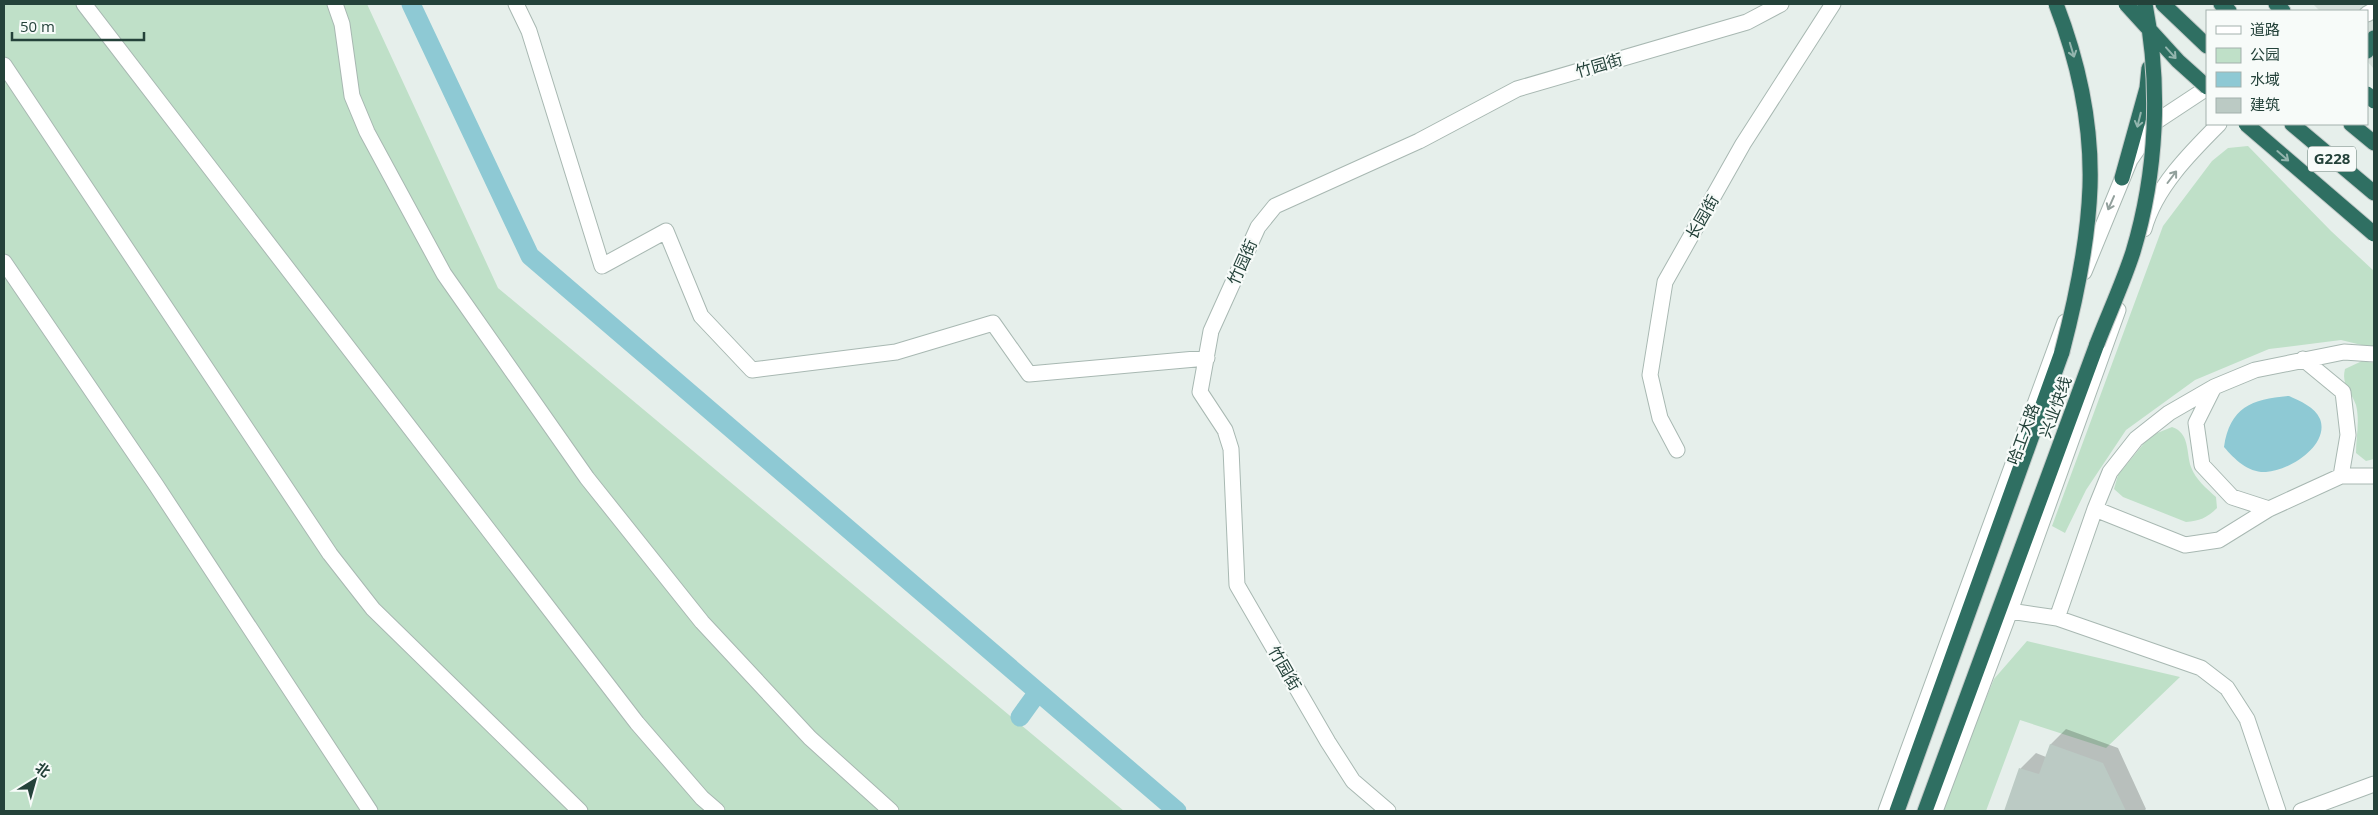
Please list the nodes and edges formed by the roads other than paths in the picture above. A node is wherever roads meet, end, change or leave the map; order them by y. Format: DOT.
graph roads {
  1 [pos="84,4"];
  2 [pos="335,4"];
  3 [pos="516,4"];
  4 [pos="1781,4"];
  5 [pos="1833,4"];
  6 [pos="2056,4"];
  7 [pos="2126,4"];
  8 [pos="2138,4"];
  9 [pos="2145,4"];
  10 [pos="2163,4"];
  11 [pos="2374,38"];
  12 [pos="2206,45"];
  13 [pos="2368,49"];
  14 [pos="4,65"];
  15 [pos="2206,87"];
  16 [pos="2206,89"];
  17 [pos="2218,125"];
  18 [pos="2247,125"];
  19 [pos="2293,125"];
  20 [pos="2357,126"];
  21 [pos="2374,143"];
  22 [pos="2122,178"];
  23 [pos="2374,193"];
  24 [pos="2374,234"];
  25 [pos="4,262"];
  26 [pos="2374,354"];
  27 [pos="1207,358"];
  28 [pos="2303,360"];
  29 [pos="2214,387"];
  30 [pos="1677,450"];
  31 [pos="2341,476"];
  32 [pos="2374,476"];
  33 [pos="2095,509"];
  34 [pos="2269,509"];
  35 [pos="2010,611"];
  36 [pos="2057,618"];
  37 [pos="2374,784"];
  38 [pos="370,811"];
  39 [pos="580,811"];
  40 [pos="717,811"];
  41 [pos="891,811"];
  42 [pos="1388,811"];
  43 [pos="1886,811"];
  44 [pos="1897,811"];
  45 [pos="1925,811"];
  46 [pos="1935,811"];
  47 [pos="2278,811"];
  48 [pos="2301,811"];
  1 -- 40 [label="street"];
  2 -- 41 [label="street"];
  3 -- 27 [label="street"];
  4 -- 27 [label="street, 竹园街"];
  5 -- 30 [label="street, 长园街"];
  6 -- 44 [label="highway, 兴业快线, one-way, bridge"];
  7 -- 15 [label="highway, one-way, bridge"];
  8 -- 22 [label="highway, one-way"];
  9 -- 45 [label="highway, 兴业快线, bridge"];
  10 -- 12 [label="highway"];
  11 -- 13 [label="highway"];
  14 -- 39 [label="street"];
  16 -- 22 [label="street, 哈工大路"];
  35 -- 17 [label="street, one-way"];
  18 -- 24 [label="highway, one-way, bridge"];
  19 -- 23 [label="highway, G228"];
  20 -- 21 [label="highway, G228"];
  22 -- 43 [label="street, 哈工大路, one-way"];
  25 -- 38 [label="street"];
  26 -- 28 [label="street"];
  27 -- 42 [label="street, 竹园街"];
  28 -- 29 [label="street"];
  28 -- 31 [label="street"];
  29 -- 33 [label="street"];
  29 -- 34 [label="street"];
  31 -- 32 [label="street"];
  31 -- 34 [label="street"];
  33 -- 34 [label="street"];
  33 -- 36 [label="street"];
  35 -- 36 [label="street"];
  35 -- 46 [label="street"];
  36 -- 47 [label="street"];
  37 -- 48 [label="street"];
}
